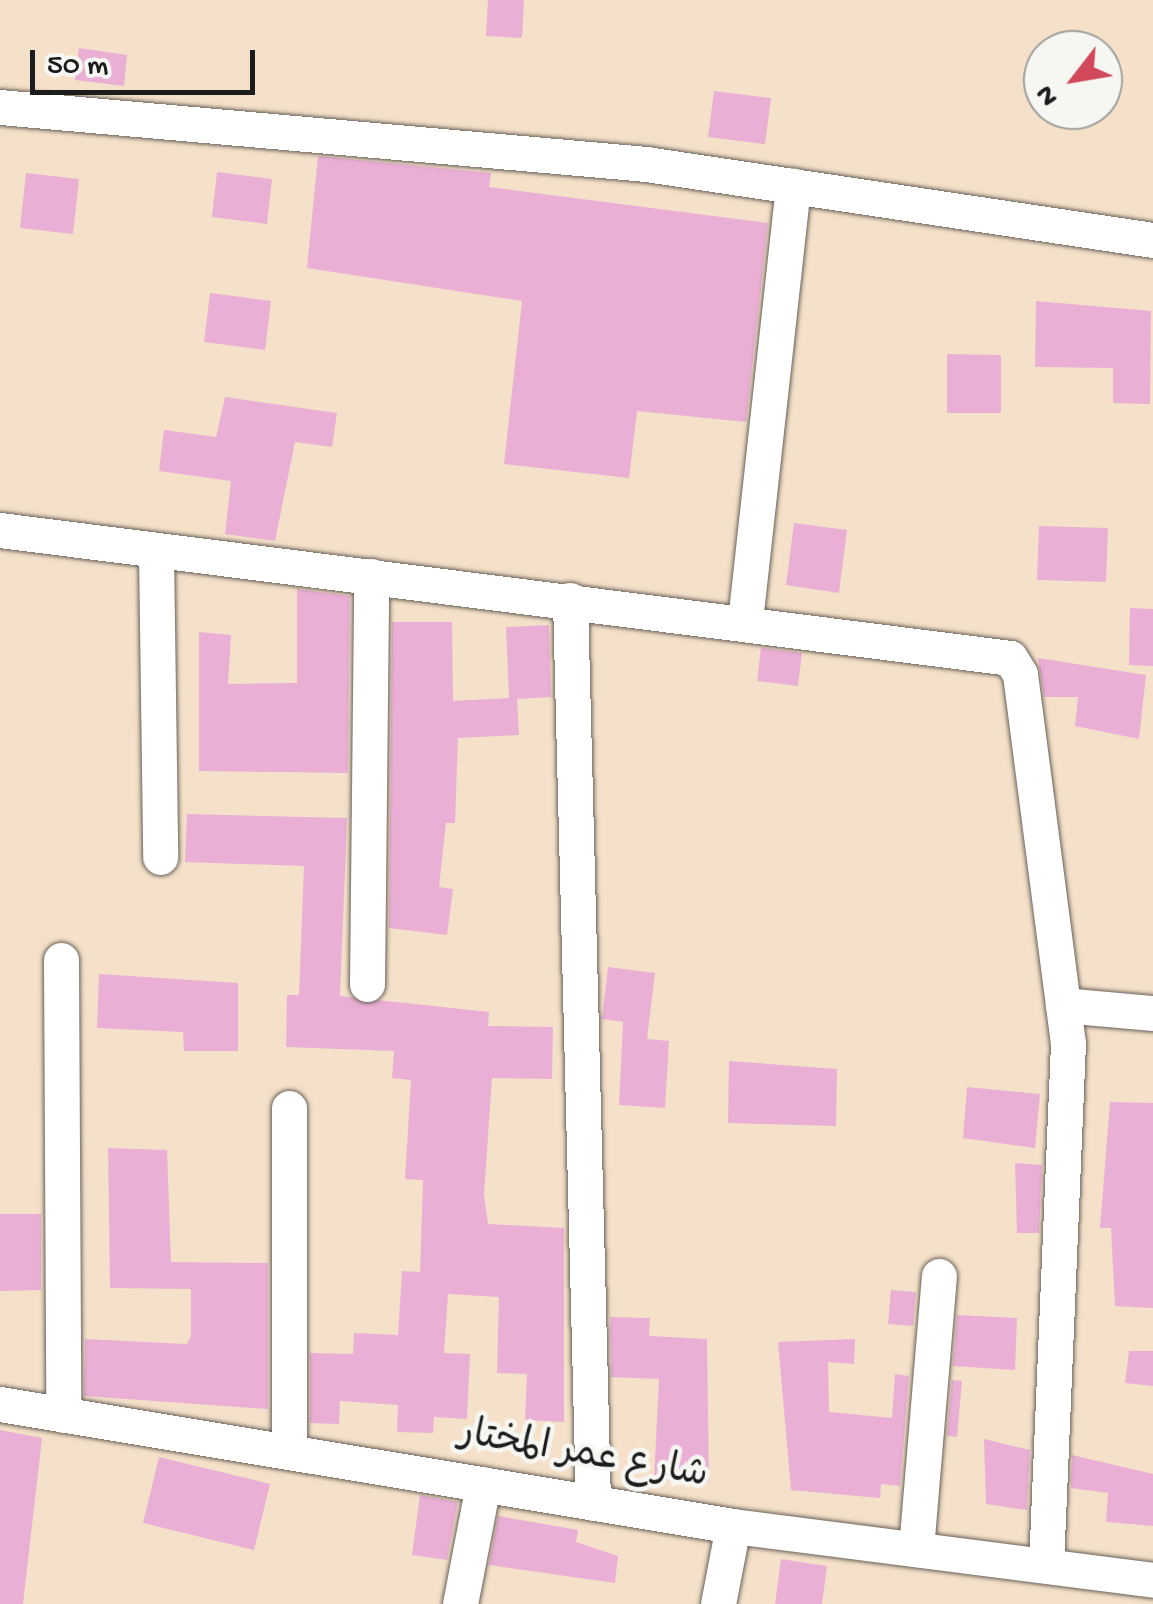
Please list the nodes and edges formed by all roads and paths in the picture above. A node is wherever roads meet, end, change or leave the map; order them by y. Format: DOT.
graph roads {
  1 [pos="0,107"];
  2 [pos="793,186"];
  3 [pos="1153,240"];
  4 [pos="0,530"];
  5 [pos="156,552"];
  6 [pos="370,576"];
  7 [pos="570,600"];
  8 [pos="745,620"];
  9 [pos="160,857"];
  10 [pos="61,960"];
  11 [pos="368,984"];
  12 [pos="1063,1005"];
  13 [pos="1153,1013"];
  14 [pos="289,1108"];
  15 [pos="939,1276"];
  16 [pos="0,1404"];
  17 [pos="64,1415"];
  18 [pos="288,1450"];
  19 [pos="483,1484"];
  20 [pos="593,1503"];
  21 [pos="734,1526"];
  22 [pos="916,1549"];
  23 [pos="1046,1566"];
  24 [pos="1153,1580"];
  25 [pos="460,1604"];
  26 [pos="718,1604"];
  1 -- 2 [label="street"];
  2 -- 3 [label="street"];
  2 -- 8 [label="street"];
  4 -- 5 [label="street"];
  5 -- 6 [label="street"];
  5 -- 9 [label="street"];
  6 -- 7 [label="street"];
  6 -- 11 [label="street"];
  7 -- 8 [label="street"];
  7 -- 20 [label="street"];
  8 -- 12 [label="street"];
  10 -- 17 [label="street"];
  12 -- 13 [label="street"];
  12 -- 23 [label="street"];
  14 -- 18 [label="street"];
  15 -- 22 [label="street"];
  16 -- 17 [label="street, شارع عمر المختار"];
  17 -- 18 [label="street, شارع عمر المختار"];
  18 -- 19 [label="street, شارع عمر المختار"];
  19 -- 20 [label="street, شارع عمر المختار"];
  19 -- 25 [label="street"];
  20 -- 21 [label="street, شارع عمر المختار"];
  21 -- 22 [label="street, شارع عمر المختار"];
  21 -- 26 [label="street"];
  22 -- 23 [label="street, شارع عمر المختار"];
  23 -- 24 [label="street, شارع عمر المختار"];
}
